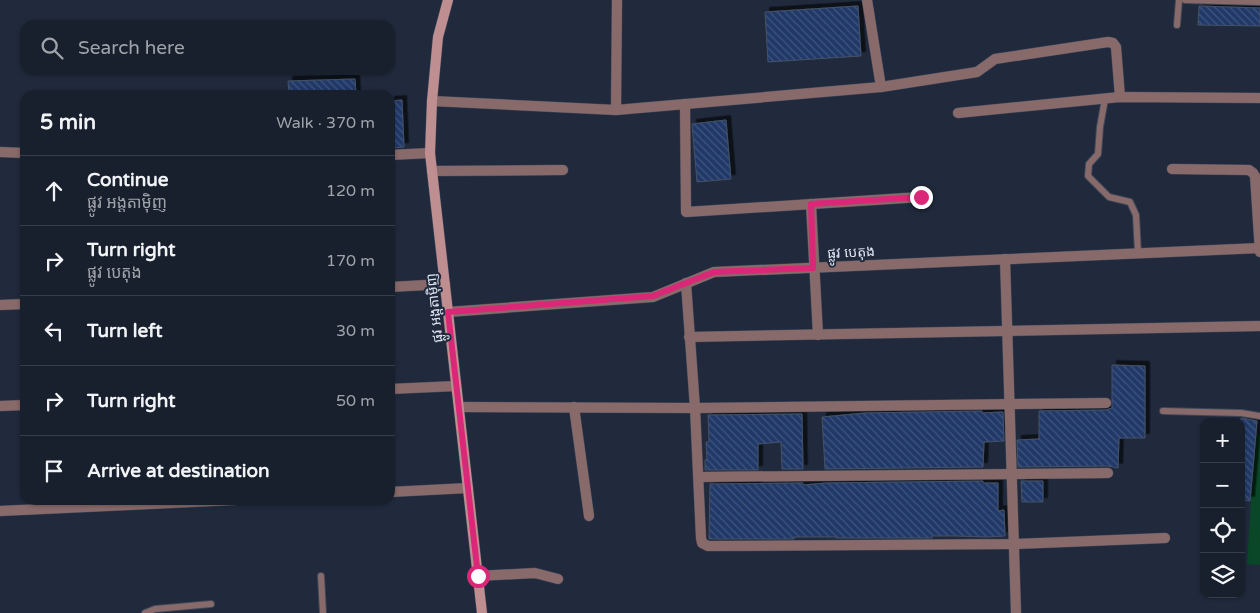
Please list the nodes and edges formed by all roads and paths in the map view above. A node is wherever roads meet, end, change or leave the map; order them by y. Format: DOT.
graph roads {
  1 [pos="448,0"];
  2 [pos="617,0"];
  3 [pos="867,0"];
  4 [pos="1179,0"];
  5 [pos="1185,0"];
  6 [pos="1260,2"];
  7 [pos="1177,25"];
  8 [pos="881,87"];
  9 [pos="1120,97"];
  10 [pos="1260,98"];
  11 [pos="1106,99"];
  12 [pos="432,101"];
  13 [pos="685,104"];
  14 [pos="616,110"];
  15 [pos="958,113"];
  16 [pos="0,152"];
  17 [pos="20,153"];
  18 [pos="430,153"];
  19 [pos="395,155"];
  20 [pos="1172,169"];
  21 [pos="563,170"];
  22 [pos="432,171"];
  23 [pos="921,197"];
  24 [pos="811,204"];
  25 [pos="1260,248"];
  26 [pos="1260,252"];
  27 [pos="1138,253"];
  28 [pos="1005,259"];
  29 [pos="813,268"];
  30 [pos="686,283"];
  31 [pos="445,284"];
  32 [pos="395,286"];
  33 [pos="20,304"];
  34 [pos="0,305"];
  35 [pos="448,312"];
  36 [pos="1260,326"];
  37 [pos="1007,331"];
  38 [pos="818,334"];
  39 [pos="689,337"];
  40 [pos="456,386"];
  41 [pos="395,389"];
  42 [pos="1009,403"];
  43 [pos="1106,403"];
  44 [pos="20,405"];
  45 [pos="0,406"];
  46 [pos="458,407"];
  47 [pos="574,407"];
  48 [pos="695,408"];
  49 [pos="1164,411"];
  50 [pos="1260,416"];
  51 [pos="1011,473"];
  52 [pos="1108,473"];
  53 [pos="699,477"];
  54 [pos="468,488"];
  55 [pos="395,492"];
  56 [pos="109,505"];
  57 [pos="0,511"];
  58 [pos="589,516"];
  59 [pos="1165,538"];
  60 [pos="1014,544"];
  61 [pos="321,576"];
  62 [pos="478,576"];
  63 [pos="558,579"];
  64 [pos="211,604"];
  65 [pos="145,613"];
  66 [pos="323,613"];
  67 [pos="482,613"];
  68 [pos="1016,613"];
  1 -- 12 [label="street, ផ្លូវ អង្តតាម៉ិញ"];
  2 -- 14 [label="street"];
  3 -- 8 [label="street"];
  4 -- 7 [label="lane"];
  5 -- 6 [label="lane"];
  8 -- 9 [label="street"];
  8 -- 13 [label="street"];
  9 -- 10 [label="street"];
  9 -- 11 [label="street"];
  11 -- 15 [label="street"];
  11 -- 27 [label="lane"];
  12 -- 14 [label="street"];
  12 -- 18 [label="street, ផ្លូវ អង្តតាម៉ិញ"];
  13 -- 14 [label="street"];
  13 -- 24 [label="street"];
  16 -- 17 [label="street"];
  18 -- 19 [label="street"];
  18 -- 22 [label="street, ផ្លូវ អង្តតាម៉ិញ"];
  20 -- 25 [label="street"];
  21 -- 22 [label="street"];
  22 -- 31 [label="street, ផ្លូវ អង្តតាម៉ិញ"];
  23 -- 24 [label="street"];
  24 -- 29 [label="street"];
  25 -- 26 [label="street"];
  25 -- 27 [label="street, ផ្លូវ បេតុង"];
  27 -- 28 [label="street, ផ្លូវ បេតុង"];
  28 -- 29 [label="street, ផ្លូវ បេតុង"];
  28 -- 37 [label="street"];
  29 -- 30 [label="street, ផ្លូវ បេតុង"];
  29 -- 38 [label="street"];
  30 -- 35 [label="street, ផ្លូវ បេតុង"];
  30 -- 39 [label="street"];
  31 -- 32 [label="street"];
  31 -- 35 [label="street, ផ្លូវ អង្តតាម៉ិញ"];
  33 -- 34 [label="street"];
  35 -- 40 [label="street, ផ្លូវ អង្តតាម៉ិញ"];
  36 -- 37 [label="street"];
  37 -- 38 [label="street"];
  37 -- 42 [label="street"];
  38 -- 39 [label="street"];
  39 -- 48 [label="street"];
  40 -- 41 [label="street"];
  40 -- 46 [label="street, ផ្លូវ អង្តតាម៉ិញ"];
  42 -- 43 [label="street"];
  42 -- 48 [label="street"];
  42 -- 51 [label="street"];
  44 -- 45 [label="street"];
  46 -- 47 [label="street"];
  46 -- 54 [label="street, ផ្លូវ អង្តតាម៉ិញ"];
  47 -- 48 [label="street"];
  47 -- 58 [label="street"];
  48 -- 53 [label="street"];
  49 -- 50 [label="lane"];
  51 -- 52 [label="street"];
  51 -- 53 [label="street"];
  51 -- 60 [label="street"];
  53 -- 60 [label="street"];
  54 -- 55 [label="street"];
  54 -- 62 [label="street, ផ្លូវ អង្តតាម៉ិញ"];
  56 -- 57 [label="street"];
  59 -- 60 [label="street"];
  60 -- 68 [label="street"];
  61 -- 66 [label="lane"];
  62 -- 63 [label="street"];
  62 -- 67 [label="street, ផ្លូវ អង្តតាម៉ិញ"];
  64 -- 65 [label="lane"];
}
